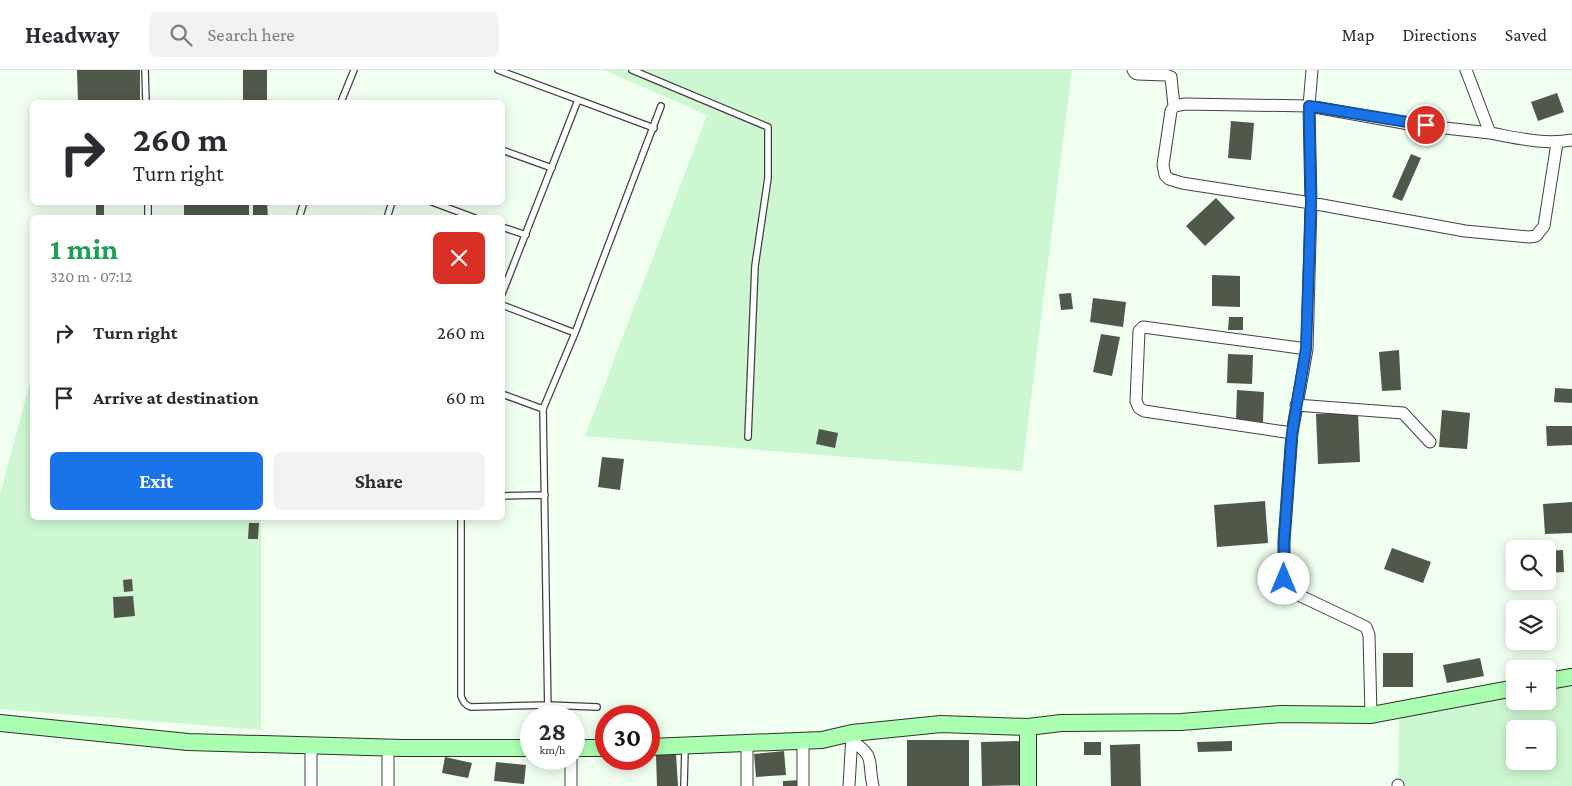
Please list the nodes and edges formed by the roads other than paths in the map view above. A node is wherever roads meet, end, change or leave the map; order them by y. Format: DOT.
graph roads {
  1 [pos="145,70"];
  2 [pos="354,70"];
  3 [pos="498,70"];
  4 [pos="632,70"];
  5 [pos="1133,70"];
  6 [pos="1312,70"];
  7 [pos="1466,70"];
  8 [pos="146,100"];
  9 [pos="343,100"];
  10 [pos="578,100"];
  11 [pos="662,106"];
  12 [pos="1174,106"];
  13 [pos="1309,106"];
  14 [pos="654,128"];
  15 [pos="1490,133"];
  16 [pos="1572,140"];
  17 [pos="1557,143"];
  18 [pos="505,151"];
  19 [pos="552,168"];
  20 [pos="1311,203"];
  21 [pos="440,205"];
  22 [pos="467,215"];
  23 [pos="505,228"];
  24 [pos="526,235"];
  25 [pos="505,287"];
  26 [pos="505,306"];
  27 [pos="575,332"];
  28 [pos="1306,349"];
  29 [pos="505,395"];
  30 [pos="1296,405"];
  31 [pos="543,409"];
  32 [pos="1292,433"];
  33 [pos="748,437"];
  34 [pos="1430,442"];
  35 [pos="544,495"];
  36 [pos="505,496"];
  37 [pos="461,520"];
  38 [pos="1572,677"];
  39 [pos="1556,680"];
  40 [pos="1506,690"];
  41 [pos="548,705"];
  42 [pos="520,706"];
  43 [pos="1371,715"];
  44 [pos="0,722"];
  45 [pos="1028,727"];
  46 [pos="852,737"];
  47 [pos="803,740"];
  48 [pos="747,743"];
  49 [pos="685,745"];
  50 [pos="312,746"];
  51 [pos="660,746"];
  52 [pos="388,748"];
  53 [pos="520,748"];
  54 [pos="571,770"];
  55 [pos="311,786"];
  56 [pos="388,786"];
  57 [pos="571,786"];
  58 [pos="684,786"];
  59 [pos="747,786"];
  60 [pos="803,786"];
  61 [pos="850,786"];
  62 [pos="873,786"];
  63 [pos="1028,786"];
  1 -- 8 [label="lane"];
  2 -- 9 [label="lane"];
  3 -- 10 [label="lane"];
  4 -- 33 [label="lane"];
  5 -- 12 [label="street"];
  6 -- 13 [label="street"];
  7 -- 15 [label="street"];
  10 -- 14 [label="lane"];
  10 -- 19 [label="lane"];
  11 -- 14 [label="lane"];
  12 -- 13 [label="street"];
  12 -- 20 [label="street"];
  13 -- 15 [label="street"];
  13 -- 20 [label="street"];
  14 -- 27 [label="lane"];
  15 -- 17 [label="street"];
  16 -- 17 [label="street"];
  17 -- 20 [label="street"];
  18 -- 19 [label="lane"];
  19 -- 24 [label="lane"];
  20 -- 28 [label="street"];
  21 -- 22 [label="lane"];
  23 -- 24 [label="lane"];
  24 -- 25 [label="lane"];
  26 -- 27 [label="lane"];
  27 -- 31 [label="lane"];
  28 -- 30 [label="street"];
  28 -- 32 [label="street"];
  29 -- 31 [label="lane"];
  30 -- 32 [label="street"];
  30 -- 34 [label="street"];
  31 -- 35 [label="lane"];
  32 -- 43 [label="street"];
  35 -- 36 [label="lane"];
  35 -- 41 [label="lane"];
  37 -- 42 [label="lane"];
  38 -- 39 [label="street"];
  40 -- 43 [label="street"];
  43 -- 45 [label="street"];
  44 -- 50 [label="street"];
  45 -- 46 [label="street"];
  45 -- 63 [label="street"];
  46 -- 47 [label="street"];
  46 -- 61 [label="street"];
  46 -- 62 [label="street"];
  47 -- 48 [label="street"];
  47 -- 60 [label="street"];
  48 -- 49 [label="street"];
  48 -- 59 [label="street"];
  49 -- 51 [label="street"];
  49 -- 58 [label="lane"];
  50 -- 52 [label="street"];
  50 -- 55 [label="street"];
  52 -- 53 [label="street"];
  52 -- 56 [label="street"];
  54 -- 57 [label="street"];
}
